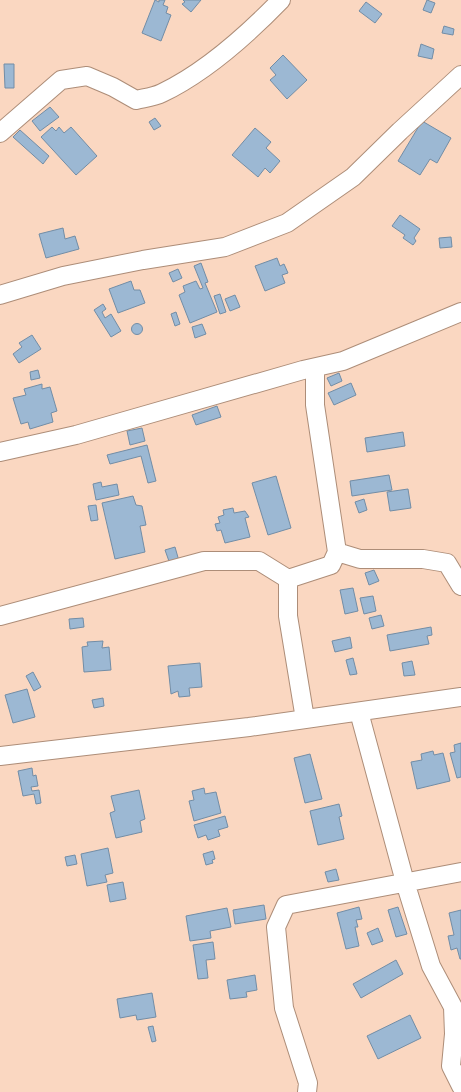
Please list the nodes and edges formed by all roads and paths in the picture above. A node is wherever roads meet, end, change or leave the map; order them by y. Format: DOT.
graph roads {
  1 [pos="281,0"];
  2 [pos="461,75"];
  3 [pos="0,132"];
  4 [pos="0,295"];
  5 [pos="461,312"];
  6 [pos="315,368"];
  7 [pos="0,452"];
  8 [pos="337,552"];
  9 [pos="288,579"];
  10 [pos="461,586"];
  11 [pos="0,616"];
  12 [pos="461,697"];
  13 [pos="359,712"];
  14 [pos="305,719"];
  15 [pos="0,756"];
  16 [pos="461,872"];
  17 [pos="405,882"];
  18 [pos="461,1086"];
  19 [pos="307,1092"];
  1 -- 3 [label="street"];
  2 -- 4 [label="street"];
  5 -- 6 [label="street"];
  6 -- 7 [label="street"];
  6 -- 8 [label="street"];
  8 -- 9 [label="street"];
  8 -- 10 [label="street"];
  9 -- 11 [label="street"];
  9 -- 14 [label="street"];
  12 -- 13 [label="street"];
  13 -- 14 [label="street"];
  13 -- 17 [label="street"];
  14 -- 15 [label="street"];
  16 -- 17 [label="street"];
  17 -- 18 [label="street"];
  17 -- 19 [label="street"];
}
